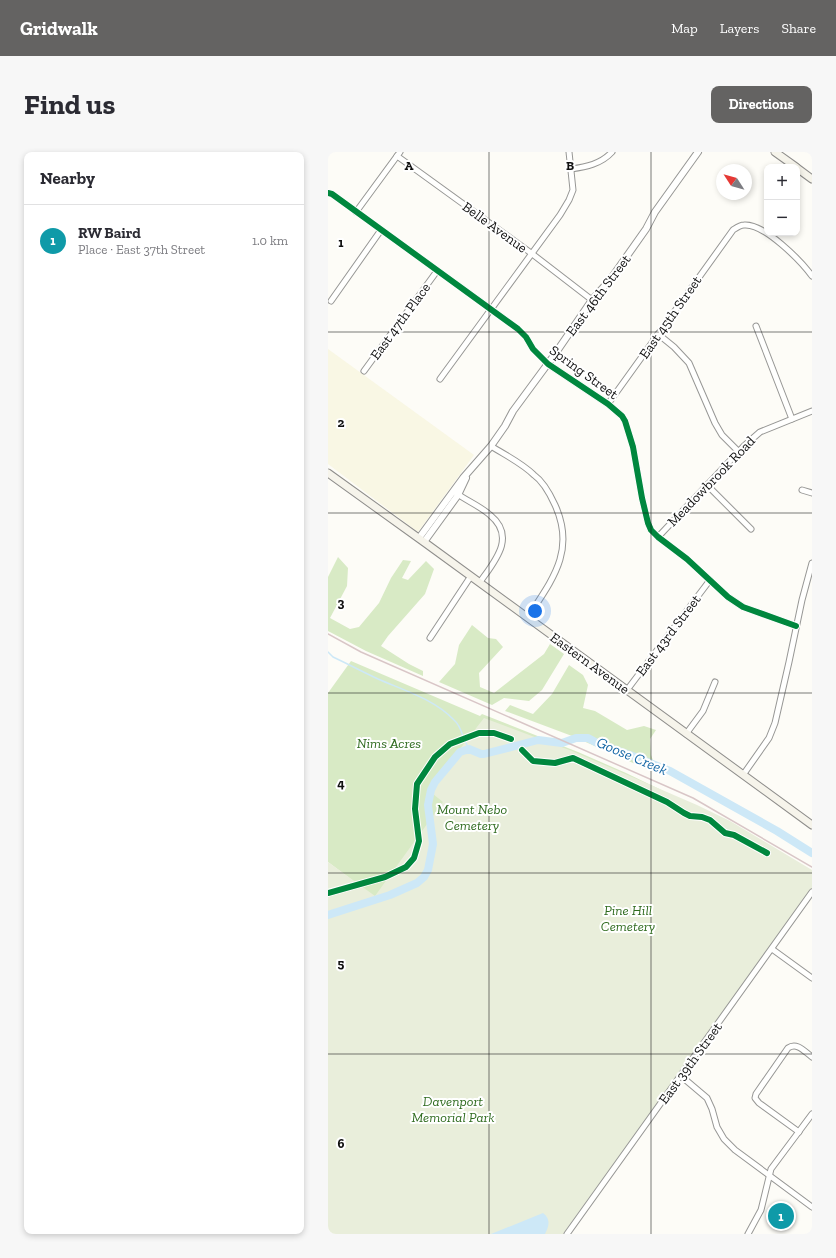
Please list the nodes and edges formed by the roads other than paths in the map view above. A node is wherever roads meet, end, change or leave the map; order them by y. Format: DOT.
graph roads {
  1 [pos="569,152"];
  2 [pos="612,152"];
  3 [pos="698,152"];
  4 [pos="775,152"];
  5 [pos="398,154"];
  6 [pos="791,164"];
  7 [pos="571,169"];
  8 [pos="800,171"];
  9 [pos="812,179"];
  10 [pos="328,193"];
  11 [pos="356,212"];
  12 [pos="381,230"];
  13 [pos="531,253"];
  14 [pos="437,271"];
  15 [pos="812,276"];
  16 [pos="592,300"];
  17 [pos="331,301"];
  18 [pos="490,309"];
  19 [pos="756,326"];
  20 [pos="658,334"];
  21 [pos="548,364"];
  22 [pos="364,371"];
  23 [pos="440,379"];
  24 [pos="608,404"];
  25 [pos="812,411"];
  26 [pos="792,419"];
  27 [pos="491,446"];
  28 [pos="739,452"];
  29 [pos="328,473"];
  30 [pos="707,485"];
  31 [pos="802,490"];
  32 [pos="456,493"];
  33 [pos="812,493"];
  34 [pos="751,529"];
  35 [pos="658,536"];
  36 [pos="422,540"];
  37 [pos="812,563"];
  38 [pos="471,576"];
  39 [pos="710,580"];
  40 [pos="480,582"];
  41 [pos="528,617"];
  42 [pos="796,626"];
  43 [pos="430,638"];
  44 [pos="715,682"];
  45 [pos="627,690"];
  46 [pos="686,734"];
  47 [pos="743,775"];
  48 [pos="812,825"];
  49 [pos="812,892"];
  50 [pos="772,949"];
  51 [pos="812,978"];
  52 [pos="812,1056"];
  53 [pos="680,1076"];
  54 [pos="812,1114"];
  55 [pos="799,1132"];
  56 [pos="769,1176"];
  57 [pos="812,1207"];
  58 [pos="567,1234"];
  59 [pos="748,1234"];
  1 -- 7 [label="street"];
  2 -- 7 [label="street"];
  3 -- 16 [label="street, East 46th Street"];
  4 -- 6 [label="main road"];
  5 -- 11 [label="street"];
  5 -- 13 [label="street, Belle Avenue"];
  7 -- 13 [label="street"];
  8 -- 9 [label="main road"];
  10 -- 11 [label="street, Spring Street"];
  11 -- 12 [label="street, Spring Street"];
  12 -- 14 [label="street, Spring Street"];
  12 -- 17 [label="street"];
  13 -- 16 [label="street, Belle Avenue"];
  13 -- 18 [label="street"];
  14 -- 18 [label="street, Spring Street"];
  14 -- 22 [label="street, East 47th Place"];
  15 -- 20 [label="street, East 45th Street"];
  16 -- 21 [label="street, East 46th Street"];
  18 -- 21 [label="street, Spring Street"];
  18 -- 23 [label="street"];
  19 -- 26 [label="street"];
  20 -- 24 [label="street, East 45th Street"];
  20 -- 28 [label="street"];
  21 -- 24 [label="street, Spring Street"];
  21 -- 27 [label="street, East 46th Street"];
  24 -- 35 [label="street, Spring Street"];
  25 -- 26 [label="street, Meadowbrook Road"];
  26 -- 28 [label="street, Meadowbrook Road"];
  27 -- 32 [label="street, East 46th Street"];
  27 -- 41 [label="street"];
  28 -- 30 [label="street, Meadowbrook Road"];
  29 -- 36 [label="main road, Eastern Avenue"];
  30 -- 34 [label="street"];
  30 -- 35 [label="street, Meadowbrook Road"];
  31 -- 33 [label="street"];
  32 -- 36 [label="street, East 46th Street"];
  32 -- 40 [label="street"];
  35 -- 39 [label="street, Spring Street"];
  36 -- 38 [label="main road, Eastern Avenue"];
  37 -- 42 [label="street"];
  38 -- 40 [label="main road, Eastern Avenue"];
  38 -- 43 [label="street"];
  39 -- 42 [label="street, Spring Street"];
  39 -- 45 [label="street, East 43rd Street"];
  40 -- 41 [label="main road, Eastern Avenue"];
  41 -- 45 [label="main road, Eastern Avenue"];
  42 -- 47 [label="street"];
  44 -- 46 [label="street"];
  45 -- 46 [label="main road, Eastern Avenue"];
  46 -- 47 [label="main road, Eastern Avenue"];
  47 -- 48 [label="main road, Eastern Avenue"];
  49 -- 50 [label="street, East 39th Street"];
  50 -- 51 [label="street"];
  50 -- 53 [label="street, East 39th Street"];
  52 -- 55 [label="street"];
  53 -- 56 [label="street"];
  53 -- 58 [label="street, East 39th Street"];
  54 -- 55 [label="street"];
  55 -- 56 [label="street"];
  56 -- 57 [label="street"];
  56 -- 59 [label="street"];
}
